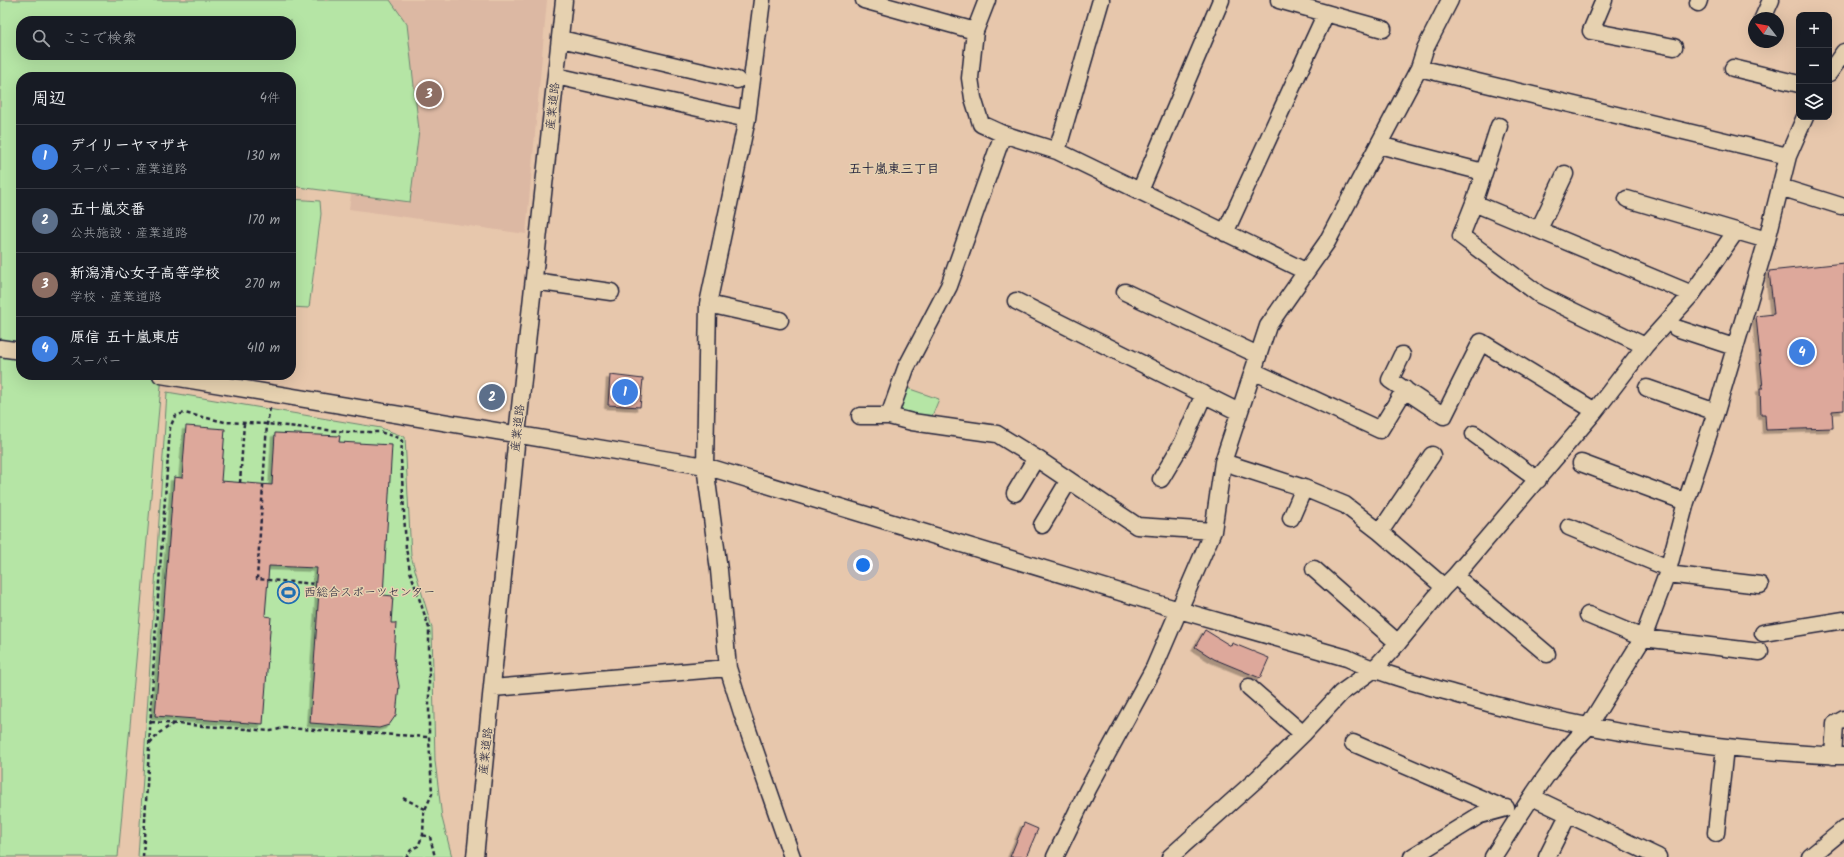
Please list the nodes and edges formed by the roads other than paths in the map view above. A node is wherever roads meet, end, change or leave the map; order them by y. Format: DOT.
graph roads {
  1 [pos="564,0"];
  2 [pos="762,0"];
  3 [pos="864,0"];
  4 [pos="987,0"];
  5 [pos="1101,0"];
  6 [pos="1221,0"];
  7 [pos="1279,0"];
  8 [pos="1450,0"];
  9 [pos="1604,0"];
  10 [pos="1770,0"];
  11 [pos="1765,12"];
  12 [pos="1326,14"];
  13 [pos="1382,29"];
  14 [pos="975,31"];
  15 [pos="561,39"];
  16 [pos="1674,47"];
  17 [pos="1844,53"];
  18 [pos="1419,68"];
  19 [pos="1733,68"];
  20 [pos="1832,69"];
  21 [pos="556,76"];
  22 [pos="737,80"];
  23 [pos="1796,83"];
  24 [pos="747,119"];
  25 [pos="1804,120"];
  26 [pos="1499,126"];
  27 [pos="1003,134"];
  28 [pos="1379,145"];
  29 [pos="1057,151"];
  30 [pos="1788,156"];
  31 [pos="1484,172"];
  32 [pos="1565,174"];
  33 [pos="1780,187"];
  34 [pos="1140,191"];
  35 [pos="1627,199"];
  36 [pos="1474,203"];
  37 [pos="1841,206"];
  38 [pos="1540,229"];
  39 [pos="1736,231"];
  40 [pos="1225,233"];
  41 [pos="1767,240"];
  42 [pos="1305,271"];
  43 [pos="534,281"];
  44 [pos="612,292"];
  45 [pos="1125,292"];
  46 [pos="1692,294"];
  47 [pos="1016,301"];
  48 [pos="708,304"];
  49 [pos="780,320"];
  50 [pos="1676,328"];
  51 [pos="1645,346"];
  52 [pos="1734,347"];
  53 [pos="0,348"];
  54 [pos="16,350"];
  55 [pos="1258,355"];
  56 [pos="1402,355"];
  57 [pos="1253,371"];
  58 [pos="191,380"];
  59 [pos="1404,388"];
  60 [pos="1647,388"];
  61 [pos="1204,394"];
  62 [pos="1595,411"];
  63 [pos="1239,412"];
  64 [pos="1716,412"];
  65 [pos="860,416"];
  66 [pos="889,416"];
  67 [pos="1474,434"];
  68 [pos="517,435"];
  69 [pos="1432,455"];
  70 [pos="1036,458"];
  71 [pos="1223,462"];
  72 [pos="1581,463"];
  73 [pos="705,466"];
  74 [pos="1161,479"];
  75 [pos="1069,480"];
  76 [pos="1538,480"];
  77 [pos="1304,488"];
  78 [pos="1015,493"];
  79 [pos="1686,502"];
  80 [pos="1291,518"];
  81 [pos="1042,525"];
  82 [pos="1569,527"];
  83 [pos="1213,531"];
  84 [pos="1380,532"];
  85 [pos="1314,569"];
  86 [pos="1667,571"];
  87 [pos="1449,581"];
  88 [pos="1760,584"];
  89 [pos="1180,610"];
  90 [pos="1588,615"];
  91 [pos="1844,620"];
  92 [pos="1763,633"];
  93 [pos="1643,638"];
  94 [pos="1398,643"];
  95 [pos="1760,652"];
  96 [pos="1547,654"];
  97 [pos="728,668"];
  98 [pos="1373,670"];
  99 [pos="1249,687"];
  100 [pos="493,688"];
  101 [pos="1844,718"];
  102 [pos="1588,727"];
  103 [pos="1303,734"];
  104 [pos="1353,743"];
  105 [pos="1725,747"];
  106 [pos="1838,756"];
  107 [pos="1532,796"];
  108 [pos="1503,808"];
  109 [pos="1568,815"];
  110 [pos="1844,829"];
  111 [pos="1716,833"];
  112 [pos="475,857"];
  113 [pos="792,857"];
  114 [pos="1055,857"];
  115 [pos="1170,857"];
  116 [pos="1412,857"];
  117 [pos="1493,857"];
  118 [pos="1547,857"];
  119 [pos="1658,857"];
  120 [pos="1810,857"];
  1 -- 15 [label="street, 産業道路"];
  2 -- 24 [label="street"];
  3 -- 14 [label="street"];
  4 -- 14 [label="street"];
  5 -- 29 [label="street"];
  6 -- 34 [label="street"];
  7 -- 12 [label="street"];
  8 -- 18 [label="street"];
  9 -- 16 [label="street"];
  10 -- 11 [label="street"];
  12 -- 13 [label="street"];
  12 -- 40 [label="street"];
  14 -- 27 [label="street"];
  15 -- 21 [label="street, 産業道路"];
  15 -- 22 [label="street"];
  17 -- 20 [label="street"];
  18 -- 28 [label="street"];
  18 -- 30 [label="street"];
  19 -- 23 [label="street"];
  21 -- 24 [label="street"];
  21 -- 43 [label="street, 産業道路"];
  24 -- 48 [label="street"];
  25 -- 30 [label="street"];
  26 -- 31 [label="street"];
  27 -- 29 [label="street"];
  27 -- 66 [label="street"];
  28 -- 31 [label="street"];
  28 -- 42 [label="street"];
  29 -- 34 [label="street"];
  30 -- 33 [label="street"];
  31 -- 36 [label="street"];
  32 -- 38 [label="street"];
  33 -- 37 [label="street"];
  33 -- 41 [label="street"];
  34 -- 40 [label="street"];
  35 -- 39 [label="street"];
  36 -- 38 [label="street"];
  36 -- 51 [label="street"];
  38 -- 46 [label="street"];
  39 -- 41 [label="street"];
  39 -- 46 [label="street"];
  40 -- 42 [label="street"];
  41 -- 52 [label="street"];
  42 -- 55 [label="street"];
  43 -- 44 [label="street"];
  43 -- 68 [label="street, 産業道路"];
  45 -- 55 [label="street"];
  46 -- 51 [label="street"];
  47 -- 61 [label="street"];
  48 -- 49 [label="street"];
  48 -- 73 [label="street"];
  50 -- 52 [label="street"];
  51 -- 62 [label="street"];
  52 -- 64 [label="street"];
  53 -- 54 [label="street"];
  55 -- 57 [label="street"];
  56 -- 59 [label="street"];
  57 -- 59 [label="street"];
  57 -- 63 [label="street"];
  58 -- 68 [label="street"];
  59 -- 62 [label="street"];
  60 -- 64 [label="street"];
  61 -- 63 [label="street"];
  61 -- 74 [label="street"];
  62 -- 76 [label="street"];
  63 -- 71 [label="street"];
  64 -- 79 [label="street"];
  65 -- 66 [label="street"];
  66 -- 70 [label="street"];
  67 -- 76 [label="street"];
  68 -- 73 [label="street"];
  68 -- 100 [label="street, 産業道路"];
  69 -- 84 [label="street"];
  70 -- 75 [label="street"];
  70 -- 78 [label="street"];
  71 -- 77 [label="street"];
  71 -- 83 [label="street"];
  72 -- 79 [label="street"];
  73 -- 89 [label="street"];
  73 -- 97 [label="street"];
  75 -- 81 [label="street"];
  75 -- 83 [label="street"];
  76 -- 87 [label="street"];
  77 -- 80 [label="street"];
  77 -- 84 [label="street"];
  79 -- 86 [label="street"];
  82 -- 86 [label="street"];
  83 -- 89 [label="street"];
  84 -- 87 [label="street"];
  85 -- 94 [label="street"];
  86 -- 88 [label="street"];
  86 -- 93 [label="street"];
  87 -- 94 [label="street"];
  87 -- 96 [label="street"];
  89 -- 98 [label="street"];
  89 -- 114 [label="street"];
  90 -- 93 [label="street"];
  91 -- 92 [label="street"];
  93 -- 95 [label="street"];
  93 -- 102 [label="street"];
  94 -- 98 [label="street"];
  97 -- 100 [label="street"];
  97 -- 113 [label="street"];
  98 -- 102 [label="street"];
  98 -- 103 [label="street"];
  99 -- 103 [label="street"];
  100 -- 112 [label="street, 産業道路"];
  101 -- 106 [label="street"];
  102 -- 105 [label="street"];
  102 -- 107 [label="street"];
  103 -- 115 [label="street"];
  104 -- 108 [label="street"];
  105 -- 106 [label="street"];
  105 -- 111 [label="street"];
  107 -- 108 [label="street"];
  107 -- 109 [label="street"];
  107 -- 117 [label="street"];
  108 -- 116 [label="street"];
  109 -- 118 [label="street"];
  109 -- 119 [label="street"];
  110 -- 120 [label="street"];
}
